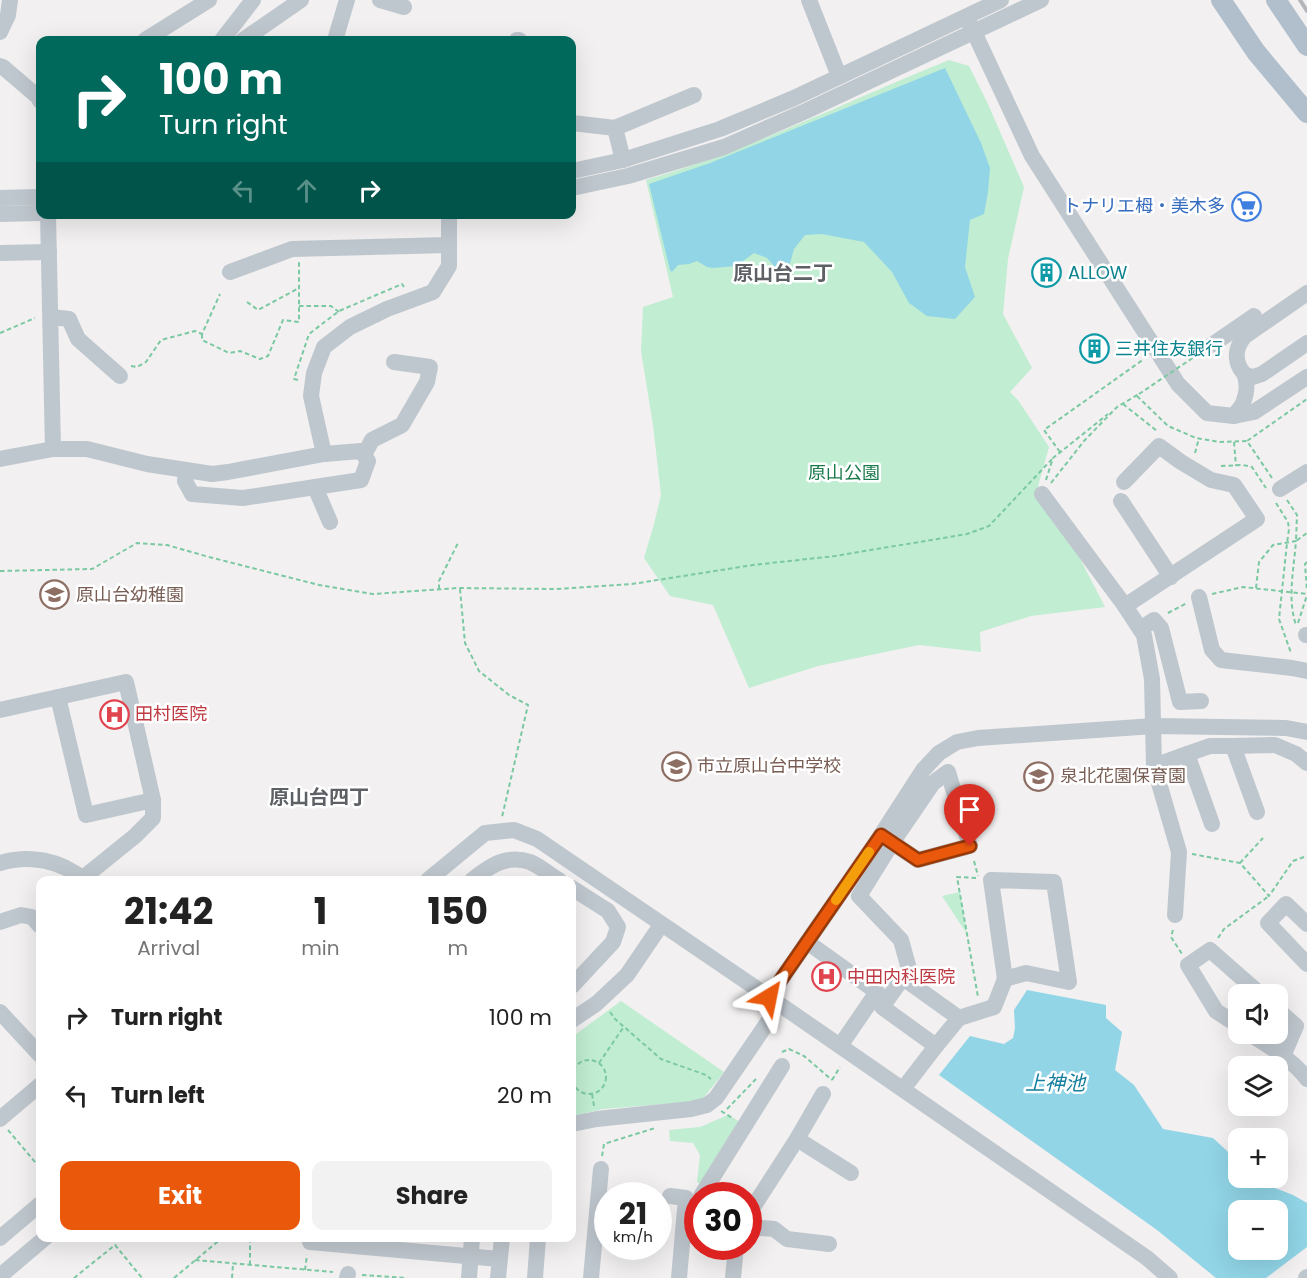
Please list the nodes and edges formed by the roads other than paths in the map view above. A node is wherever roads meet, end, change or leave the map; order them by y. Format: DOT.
graph roads {
  1 [pos="18,0"];
  2 [pos="209,0"];
  3 [pos="253,0"];
  4 [pos="301,0"];
  5 [pos="347,0"];
  6 [pos="380,0"];
  7 [pos="809,0"];
  8 [pos="1001,0"];
  9 [pos="1041,0"];
  10 [pos="1221,0"];
  11 [pos="1276,0"];
  12 [pos="9,7"];
  13 [pos="404,7"];
  14 [pos="966,17"];
  15 [pos="0,32"];
  16 [pos="975,32"];
  17 [pos="151,36"];
  18 [pos="225,36"];
  19 [pos="249,36"];
  20 [pos="336,36"];
  21 [pos="1307,46"];
  22 [pos="0,66"];
  23 [pos="839,76"];
  24 [pos="36,95"];
  25 [pos="694,95"];
  26 [pos="1307,112"];
  27 [pos="576,123"];
  28 [pos="615,128"];
  29 [pos="623,160"];
  30 [pos="576,170"];
  31 [pos="576,187"];
  32 [pos="36,197"];
  33 [pos="0,198"];
  34 [pos="36,213"];
  35 [pos="0,214"];
  36 [pos="48,219"];
  37 [pos="449,219"];
  38 [pos="449,245"];
  39 [pos="49,252"];
  40 [pos="0,253"];
  41 [pos="230,272"];
  42 [pos="1307,280"];
  43 [pos="1307,293"];
  44 [pos="51,314"];
  45 [pos="1307,343"];
  46 [pos="1206,349"];
  47 [pos="394,362"];
  48 [pos="122,370"];
  49 [pos="1245,375"];
  50 [pos="1307,377"];
  51 [pos="1234,416"];
  52 [pos="53,449"];
  53 [pos="324,454"];
  54 [pos="364,455"];
  55 [pos="0,459"];
  56 [pos="186,470"];
  57 [pos="1307,472"];
  58 [pos="1124,482"];
  59 [pos="315,487"];
  60 [pos="1280,489"];
  61 [pos="1042,494"];
  62 [pos="1120,501"];
  63 [pos="330,522"];
  64 [pos="1171,577"];
  65 [pos="1199,597"];
  66 [pos="1125,606"];
  67 [pos="1147,625"];
  68 [pos="1307,671"];
  69 [pos="58,697"];
  70 [pos="1201,701"];
  71 [pos="0,710"];
  72 [pos="1154,726"];
  73 [pos="1307,732"];
  74 [pos="1233,746"];
  75 [pos="1187,754"];
  76 [pos="1307,764"];
  77 [pos="1154,766"];
  78 [pos="153,800"];
  79 [pos="1257,812"];
  80 [pos="1212,825"];
  81 [pos="887,839"];
  82 [pos="0,863"];
  83 [pos="78,876"];
  84 [pos="87,876"];
  85 [pos="433,876"];
  86 [pos="477,876"];
  87 [pos="553,876"];
  88 [pos="576,891"];
  89 [pos="1175,915"];
  90 [pos="0,922"];
  91 [pos="36,922"];
  92 [pos="1307,924"];
  93 [pos="661,925"];
  94 [pos="807,942"];
  95 [pos="1307,964"];
  96 [pos="903,978"];
  97 [pos="1005,978"];
  98 [pos="576,982"];
  99 [pos="1249,984"];
  100 [pos="769,997"];
  101 [pos="0,1012"];
  102 [pos="772,1016"];
  103 [pos="576,1017"];
  104 [pos="959,1018"];
  105 [pos="1228,1019"];
  106 [pos="1288,1019"];
  107 [pos="1265,1044"];
  108 [pos="840,1046"];
  109 [pos="936,1046"];
  110 [pos="36,1051"];
  111 [pos="1283,1056"];
  112 [pos="1288,1060"];
  113 [pos="782,1066"];
  114 [pos="1305,1072"];
  115 [pos="36,1089"];
  116 [pos="903,1089"];
  117 [pos="823,1094"];
  118 [pos="576,1123"];
  119 [pos="3,1124"];
  120 [pos="797,1138"];
  121 [pos="601,1169"];
  122 [pos="851,1173"];
  123 [pos="710,1182"];
  124 [pos="762,1193"];
  125 [pos="36,1207"];
  126 [pos="684,1222"];
  127 [pos="762,1228"];
  128 [pos="0,1238"];
  129 [pos="40,1242"];
  130 [pos="310,1242"];
  131 [pos="472,1242"];
  132 [pos="501,1242"];
  133 [pos="538,1242"];
  134 [pos="829,1244"];
  135 [pos="470,1257"];
  136 [pos="499,1259"];
  137 [pos="735,1260"];
  138 [pos="0,1276"];
  139 [pos="469,1278"];
  140 [pos="498,1278"];
  141 [pos="535,1278"];
  142 [pos="591,1278"];
  143 [pos="679,1278"];
  144 [pos="733,1278"];
  145 [pos="1170,1278"];
  1 -- 12 [label="street"];
  2 -- 17 [label="street"];
  3 -- 18 [label="street"];
  4 -- 19 [label="street"];
  5 -- 20 [label="street"];
  6 -- 13 [label="street"];
  7 -- 23 [label="street"];
  8 -- 14 [label="street"];
  9 -- 16 [label="street"];
  10 -- 26 [label="main road"];
  11 -- 21 [label="main road"];
  12 -- 15 [label="street"];
  14 -- 16 [label="street"];
  14 -- 23 [label="street"];
  16 -- 31 [label="street"];
  16 -- 51 [label="street"];
  22 -- 24 [label="street"];
  23 -- 29 [label="street"];
  25 -- 28 [label="street"];
  27 -- 28 [label="street"];
  28 -- 29 [label="street"];
  29 -- 30 [label="street"];
  32 -- 33 [label="street"];
  34 -- 35 [label="street"];
  36 -- 39 [label="street"];
  37 -- 38 [label="street"];
  38 -- 41 [label="street"];
  38 -- 53 [label="street"];
  39 -- 40 [label="street"];
  39 -- 44 [label="street"];
  42 -- 46 [label="street"];
  43 -- 49 [label="street"];
  44 -- 48 [label="street"];
  44 -- 52 [label="street"];
  45 -- 49 [label="street"];
  47 -- 54 [label="street"];
  49 -- 51 [label="street"];
  50 -- 51 [label="street"];
  52 -- 55 [label="street"];
  52 -- 56 [label="street"];
  53 -- 54 [label="street"];
  53 -- 56 [label="street"];
  54 -- 59 [label="street"];
  56 -- 59 [label="street"];
  57 -- 60 [label="street"];
  58 -- 64 [label="street"];
  59 -- 63 [label="street"];
  61 -- 66 [label="street"];
  62 -- 64 [label="street"];
  64 -- 66 [label="street"];
  65 -- 68 [label="street"];
  66 -- 67 [label="street"];
  67 -- 70 [label="street"];
  67 -- 72 [label="street"];
  69 -- 71 [label="street"];
  69 -- 78 [label="street"];
  69 -- 78 [label="street"];
  72 -- 73 [label="street"];
  72 -- 77 [label="street"];
  72 -- 81 [label="street"];
  74 -- 75 [label="street"];
  74 -- 76 [label="street"];
  74 -- 79 [label="street"];
  75 -- 77 [label="street"];
  75 -- 80 [label="street"];
  77 -- 89 [label="street"];
  78 -- 84 [label="street"];
  81 -- 81 [label="street"];
  81 -- 94 [label="street"];
  81 -- 96 [label="street"];
  82 -- 83 [label="street"];
  85 -- 93 [label="street"];
  86 -- 87 [label="street"];
  88 -- 98 [label="street"];
  90 -- 91 [label="street"];
  92 -- 95 [label="street"];
  93 -- 100 [label="street"];
  93 -- 103 [label="street"];
  94 -- 100 [label="street"];
  94 -- 108 [label="street"];
  96 -- 104 [label="street"];
  96 -- 109 [label="street"];
  97 -- 97 [label="street"];
  97 -- 104 [label="street"];
  99 -- 105 [label="street"];
  100 -- 108 [label="street"];
  101 -- 110 [label="street"];
  102 -- 118 [label="street"];
  104 -- 109 [label="street"];
  106 -- 111 [label="street"];
  107 -- 111 [label="street"];
  108 -- 116 [label="street"];
  109 -- 116 [label="street"];
  112 -- 114 [label="street"];
  113 -- 123 [label="street"];
  115 -- 119 [label="street"];
  116 -- 145 [label="street"];
  117 -- 120 [label="street"];
  120 -- 122 [label="street"];
  120 -- 124 [label="street"];
  121 -- 142 [label="street"];
  125 -- 128 [label="street"];
  126 -- 143 [label="street"];
  127 -- 134 [label="street"];
  129 -- 138 [label="street"];
  130 -- 135 [label="street"];
  131 -- 135 [label="street"];
  132 -- 136 [label="street"];
  133 -- 141 [label="street"];
  135 -- 136 [label="street"];
  135 -- 139 [label="street"];
  136 -- 140 [label="street"];
  137 -- 144 [label="street"];
}
